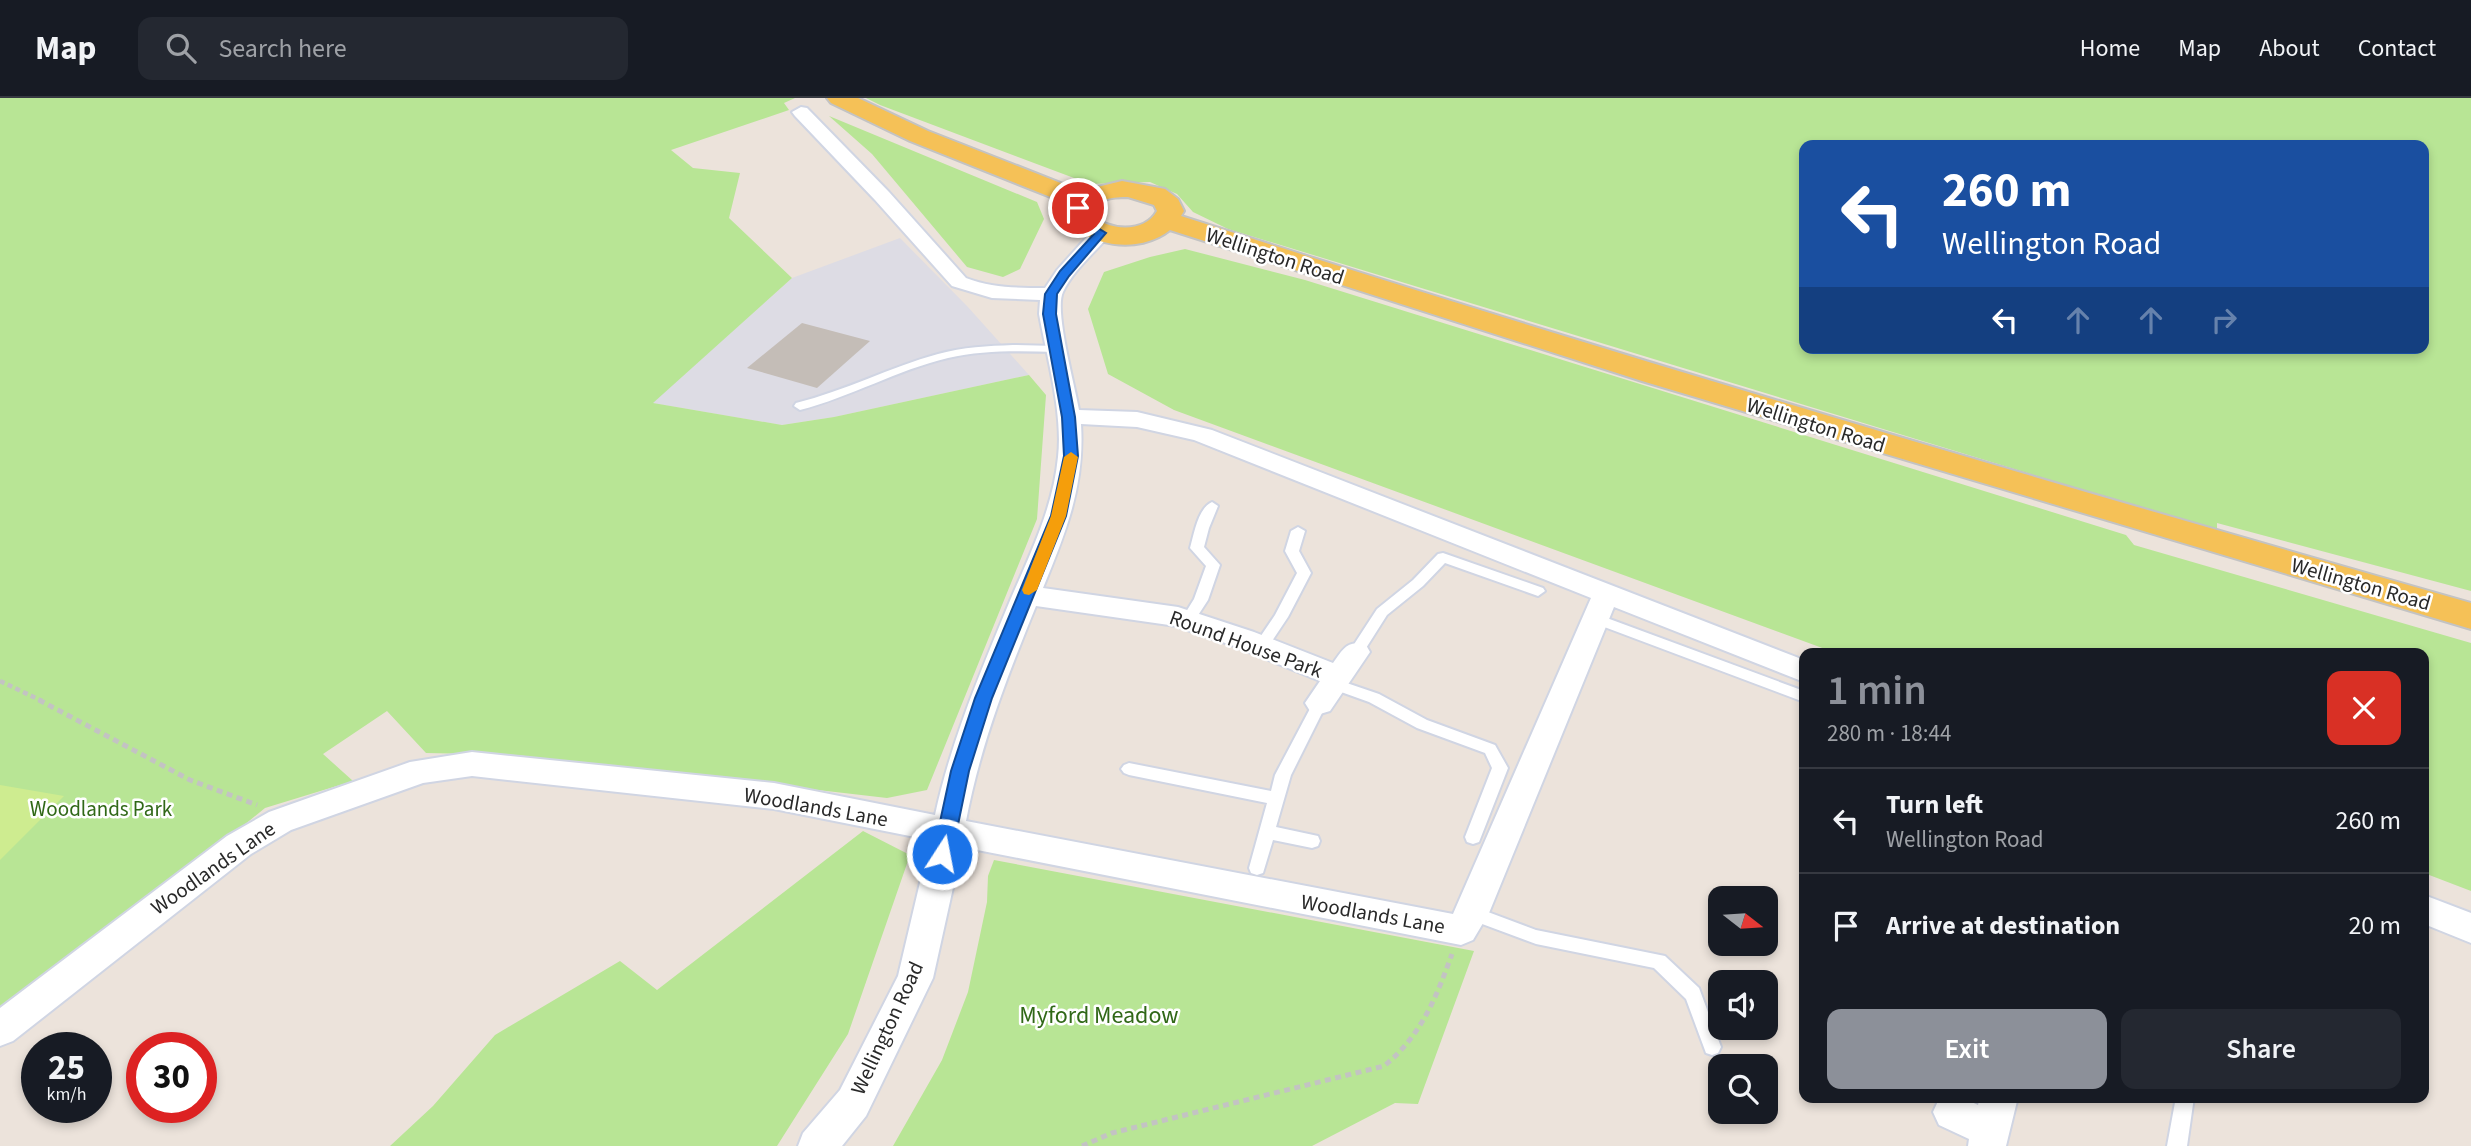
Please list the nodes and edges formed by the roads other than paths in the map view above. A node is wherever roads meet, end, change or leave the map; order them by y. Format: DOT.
graph roads {
  1 [pos="839,98"];
  2 [pos="801,112"];
  3 [pos="1083,201"];
  4 [pos="1166,220"];
  5 [pos="1101,233"];
  6 [pos="1051,294"];
  7 [pos="1056,349"];
  8 [pos="800,406"];
  9 [pos="1069,417"];
  10 [pos="1212,506"];
  11 [pos="1298,531"];
  12 [pos="1538,591"];
  13 [pos="1027,595"];
  14 [pos="1601,606"];
  15 [pos="2471,616"];
  16 [pos="1188,620"];
  17 [pos="1261,646"];
  18 [pos="1356,652"];
  19 [pos="1799,669"];
  20 [pos="1331,688"];
  21 [pos="1799,695"];
  22 [pos="1129,769"];
  23 [pos="1275,798"];
  24 [pos="946,831"];
  25 [pos="1266,832"];
  26 [pos="1473,837"];
  27 [pos="1312,841"];
  28 [pos="1257,868"];
  29 [pos="2429,911"];
  30 [pos="1466,922"];
  31 [pos="2471,928"];
  32 [pos="0,1028"];
  33 [pos="1712,1047"];
  34 [pos="2184,1103"];
  35 [pos="1952,1112"];
  36 [pos="1992,1125"];
  37 [pos="817,1146"];
  38 [pos="2177,1146"];
  1 -- 3 [label="main road"];
  2 -- 6 [label="street"];
  3 -- 4 [label="main road"];
  3 -- 5 [label="main road"];
  4 -- 5 [label="main road"];
  4 -- 15 [label="main road, Wellington Road"];
  5 -- 6 [label="street"];
  6 -- 7 [label="street, Wellington Road"];
  7 -- 8 [label="lane"];
  7 -- 9 [label="street, Wellington Road"];
  9 -- 13 [label="street, Wellington Road"];
  9 -- 14 [label="street"];
  10 -- 16 [label="lane"];
  11 -- 17 [label="lane"];
  12 -- 18 [label="lane"];
  13 -- 16 [label="street, Round House Park"];
  13 -- 24 [label="street, Wellington Road"];
  14 -- 19 [label="street"];
  14 -- 21 [label="lane"];
  14 -- 30 [label="street, Woodlands Lane"];
  16 -- 17 [label="street, Round House Park"];
  17 -- 20 [label="street, Round House Park"];
  18 -- 20 [label="street, Round House Park"];
  20 -- 23 [label="lane"];
  20 -- 26 [label="lane"];
  22 -- 23 [label="lane"];
  23 -- 25 [label="lane"];
  24 -- 30 [label="street, Woodlands Lane"];
  24 -- 32 [label="street, Woodlands Lane"];
  24 -- 37 [label="street, Wellington Road"];
  25 -- 27 [label="lane"];
  25 -- 28 [label="lane"];
  29 -- 31 [label="street"];
  30 -- 33 [label="lane"];
  34 -- 38 [label="lane"];
  35 -- 36 [label="street"];
}
